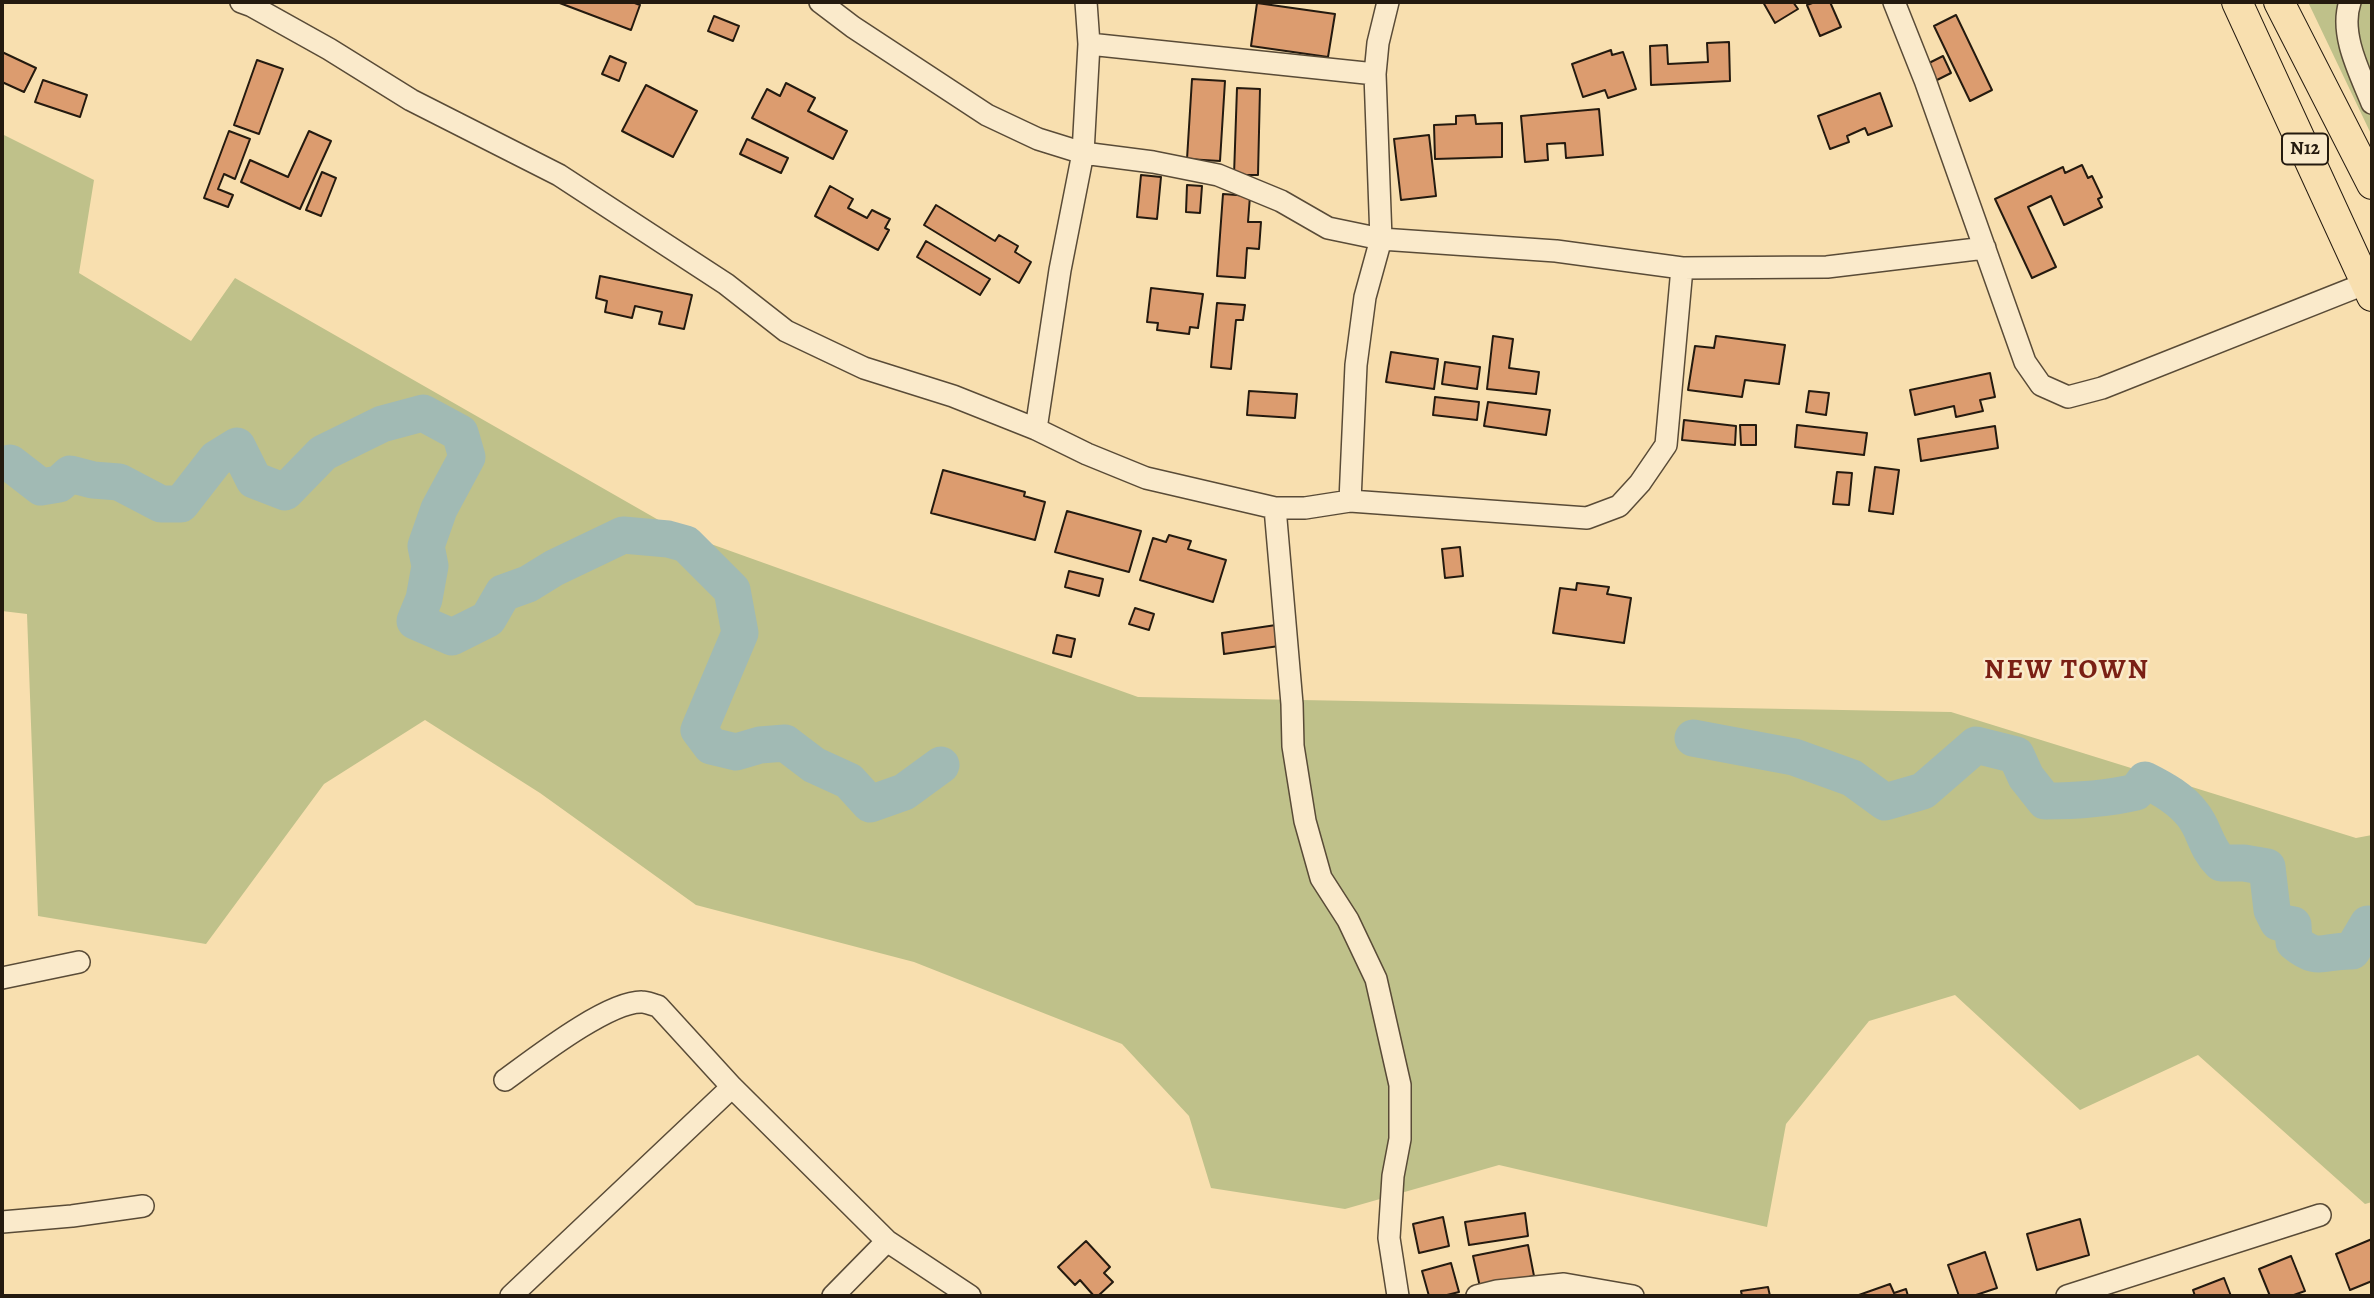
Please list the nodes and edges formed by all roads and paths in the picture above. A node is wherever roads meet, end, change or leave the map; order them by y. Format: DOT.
graph roads {
  1 [pos="820,2"];
  2 [pos="1086,2"];
  3 [pos="1388,2"];
  4 [pos="1894,2"];
  5 [pos="2237,2"];
  6 [pos="2279,2"];
  7 [pos="2350,2"];
  8 [pos="249,3"];
  9 [pos="1089,44"];
  10 [pos="1375,74"];
  11 [pos="2372,103"];
  12 [pos="1083,153"];
  13 [pos="2372,184"];
  14 [pos="1381,239"];
  15 [pos="1985,248"];
  16 [pos="1682,268"];
  17 [pos="2370,287"];
  18 [pos="1036,429"];
  19 [pos="1350,501"];
  20 [pos="1275,508"];
  21 [pos="79,962"];
  22 [pos="2,978"];
  23 [pos="505,1080"];
  24 [pos="732,1087"];
  25 [pos="143,1206"];
  26 [pos="2319,1215"];
  27 [pos="2,1222"];
  28 [pos="887,1241"];
  29 [pos="511,1296"];
  30 [pos="833,1296"];
  31 [pos="970,1296"];
  32 [pos="1398,1296"];
  33 [pos="1477,1296"];
  34 [pos="1633,1296"];
  35 [pos="2067,1296"];
  1 -- 12 [label="street"];
  2 -- 9 [label="street"];
  3 -- 10 [label="street"];
  4 -- 15 [label="street"];
  5 -- 17 [label="highway, N12"];
  6 -- 13 [label="highway, N12"];
  7 -- 11 [label="street"];
  8 -- 18 [label="street"];
  9 -- 10 [label="street"];
  9 -- 12 [label="street"];
  10 -- 14 [label="street"];
  12 -- 14 [label="street"];
  12 -- 18 [label="street"];
  14 -- 16 [label="street"];
  14 -- 19 [label="street"];
  15 -- 16 [label="street"];
  15 -- 17 [label="street"];
  16 -- 19 [label="street"];
  18 -- 20 [label="street"];
  19 -- 20 [label="street"];
  20 -- 32 [label="street"];
  21 -- 22 [label="street"];
  23 -- 24 [label="street"];
  24 -- 28 [label="street"];
  24 -- 29 [label="street"];
  25 -- 27 [label="street"];
  26 -- 35 [label="street"];
  28 -- 30 [label="street"];
  28 -- 31 [label="street"];
  33 -- 34 [label="street"];
}
